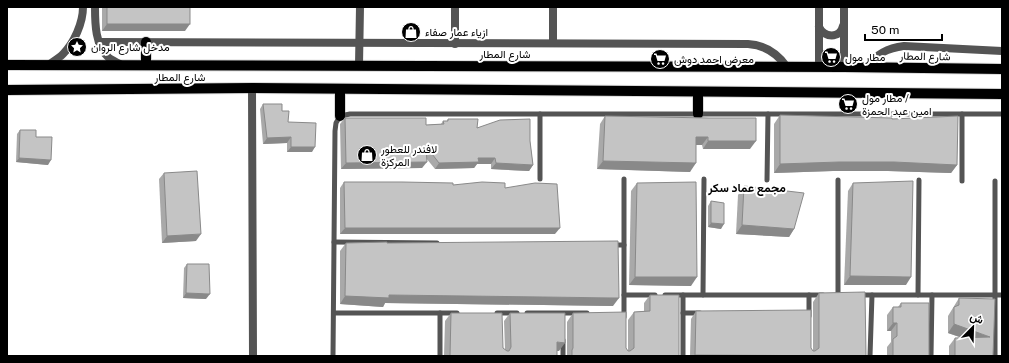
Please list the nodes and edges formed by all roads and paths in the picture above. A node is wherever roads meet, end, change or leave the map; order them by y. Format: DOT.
graph roads {
  1 [pos="83,7"];
  2 [pos="95,7"];
  3 [pos="360,7"];
  4 [pos="455,7"];
  5 [pos="553,7"];
  6 [pos="818,7"];
  7 [pos="844,7"];
  8 [pos="818,24"];
  9 [pos="844,25"];
  10 [pos="99,42"];
  11 [pos="146,42"];
  12 [pos="359,43"];
  13 [pos="553,43"];
  14 [pos="455,44"];
  15 [pos="1002,51"];
  16 [pos="50,64"];
  17 [pos="120,64"];
  18 [pos="146,64"];
  19 [pos="7,65"];
  20 [pos="358,65"];
  21 [pos="787,67"];
  22 [pos="819,67"];
  23 [pos="844,67"];
  24 [pos="866,67"];
  25 [pos="1002,69"];
  26 [pos="252,88"];
  27 [pos="340,89"];
  28 [pos="7,90"];
  29 [pos="698,92"];
  30 [pos="1002,94"];
  31 [pos="540,114"];
  32 [pos="698,114"];
  33 [pos="768,114"];
  34 [pos="962,114"];
  35 [pos="1002,114"];
  36 [pos="340,116"];
  37 [pos="540,179"];
  38 [pos="624,179"];
  39 [pos="704,179"];
  40 [pos="767,180"];
  41 [pos="838,180"];
  42 [pos="919,180"];
  43 [pos="962,181"];
  44 [pos="995,181"];
  45 [pos="334,242"];
  46 [pos="444,243"];
  47 [pos="608,245"];
  48 [pos="624,245"];
  49 [pos="624,295"];
  50 [pos="683,295"];
  51 [pos="703,295"];
  52 [pos="809,295"];
  53 [pos="838,295"];
  54 [pos="845,295"];
  55 [pos="852,295"];
  56 [pos="872,295"];
  57 [pos="918,295"];
  58 [pos="932,295"];
  59 [pos="995,295"];
  60 [pos="1002,295"];
  61 [pos="707,312"];
  62 [pos="801,312"];
  63 [pos="809,312"];
  64 [pos="334,313"];
  65 [pos="440,313"];
  66 [pos="463,313"];
  67 [pos="493,313"];
  68 [pos="563,313"];
  69 [pos="593,313"];
  70 [pos="616,313"];
  71 [pos="624,313"];
  72 [pos="683,313"];
  73 [pos="809,319"];
  74 [pos="563,320"];
  75 [pos="624,320"];
  76 [pos="563,334"];
  77 [pos="253,356"];
  78 [pos="333,356"];
  79 [pos="440,356"];
  80 [pos="563,356"];
  81 [pos="683,356"];
  82 [pos="870,356"];
  83 [pos="931,356"];
  84 [pos="995,356"];
  1 -- 16 [label="street"];
  2 -- 10 [label="street"];
  3 -- 12 [label="street"];
  4 -- 14 [label="street"];
  5 -- 13 [label="street"];
  6 -- 8 [label="street"];
  7 -- 9 [label="street"];
  8 -- 9 [label="street"];
  8 -- 22 [label="street"];
  9 -- 23 [label="street"];
  10 -- 11 [label="street"];
  10 -- 17 [label="street"];
  11 -- 12 [label="street"];
  11 -- 18 [label="main road"];
  12 -- 14 [label="street"];
  12 -- 20 [label="street"];
  13 -- 14 [label="street"];
  13 -- 21 [label="street"];
  15 -- 24 [label="street"];
  16 -- 17 [label="main road, شارع المطار"];
  16 -- 19 [label="main road, شارع المطار"];
  17 -- 18 [label="main road, شارع المطار"];
  18 -- 20 [label="main road, شارع المطار"];
  20 -- 21 [label="main road, شارع المطار"];
  21 -- 22 [label="main road, شارع المطار"];
  22 -- 23 [label="main road, شارع المطار"];
  23 -- 24 [label="main road, شارع المطار"];
  24 -- 25 [label="main road, شارع المطار"];
  26 -- 27 [label="main road, شارع المطار"];
  26 -- 28 [label="main road, شارع المطار"];
  26 -- 77 [label="street"];
  27 -- 29 [label="main road, شارع المطار"];
  27 -- 36 [label="main road"];
  29 -- 30 [label="main road, شارع المطار"];
  29 -- 32 [label="main road"];
  31 -- 32 [label="lane"];
  31 -- 36 [label="lane"];
  31 -- 37 [label="lane"];
  32 -- 33 [label="lane"];
  33 -- 34 [label="lane"];
  33 -- 40 [label="lane"];
  34 -- 35 [label="lane"];
  34 -- 43 [label="lane"];
  36 -- 45 [label="lane"];
  38 -- 48 [label="lane"];
  39 -- 51 [label="lane"];
  41 -- 53 [label="lane"];
  42 -- 57 [label="lane"];
  44 -- 59 [label="lane"];
  45 -- 46 [label="lane"];
  45 -- 64 [label="lane"];
  47 -- 48 [label="lane"];
  48 -- 49 [label="lane"];
  49 -- 50 [label="lane"];
  49 -- 71 [label="lane"];
  50 -- 51 [label="lane"];
  50 -- 72 [label="lane"];
  51 -- 52 [label="lane"];
  52 -- 53 [label="lane"];
  52 -- 63 [label="lane"];
  53 -- 54 [label="lane"];
  55 -- 56 [label="lane"];
  56 -- 57 [label="lane"];
  56 -- 82 [label="lane"];
  57 -- 58 [label="lane"];
  58 -- 59 [label="lane"];
  58 -- 83 [label="lane"];
  59 -- 60 [label="lane"];
  59 -- 84 [label="lane"];
  61 -- 72 [label="lane"];
  62 -- 63 [label="lane"];
  63 -- 73 [label="lane"];
  64 -- 65 [label="lane"];
  64 -- 78 [label="lane"];
  65 -- 66 [label="lane"];
  65 -- 79 [label="lane"];
  67 -- 68 [label="lane"];
  68 -- 69 [label="lane"];
  68 -- 74 [label="lane"];
  70 -- 71 [label="lane"];
  71 -- 75 [label="lane"];
  72 -- 81 [label="lane"];
  76 -- 80 [label="lane"];
}
